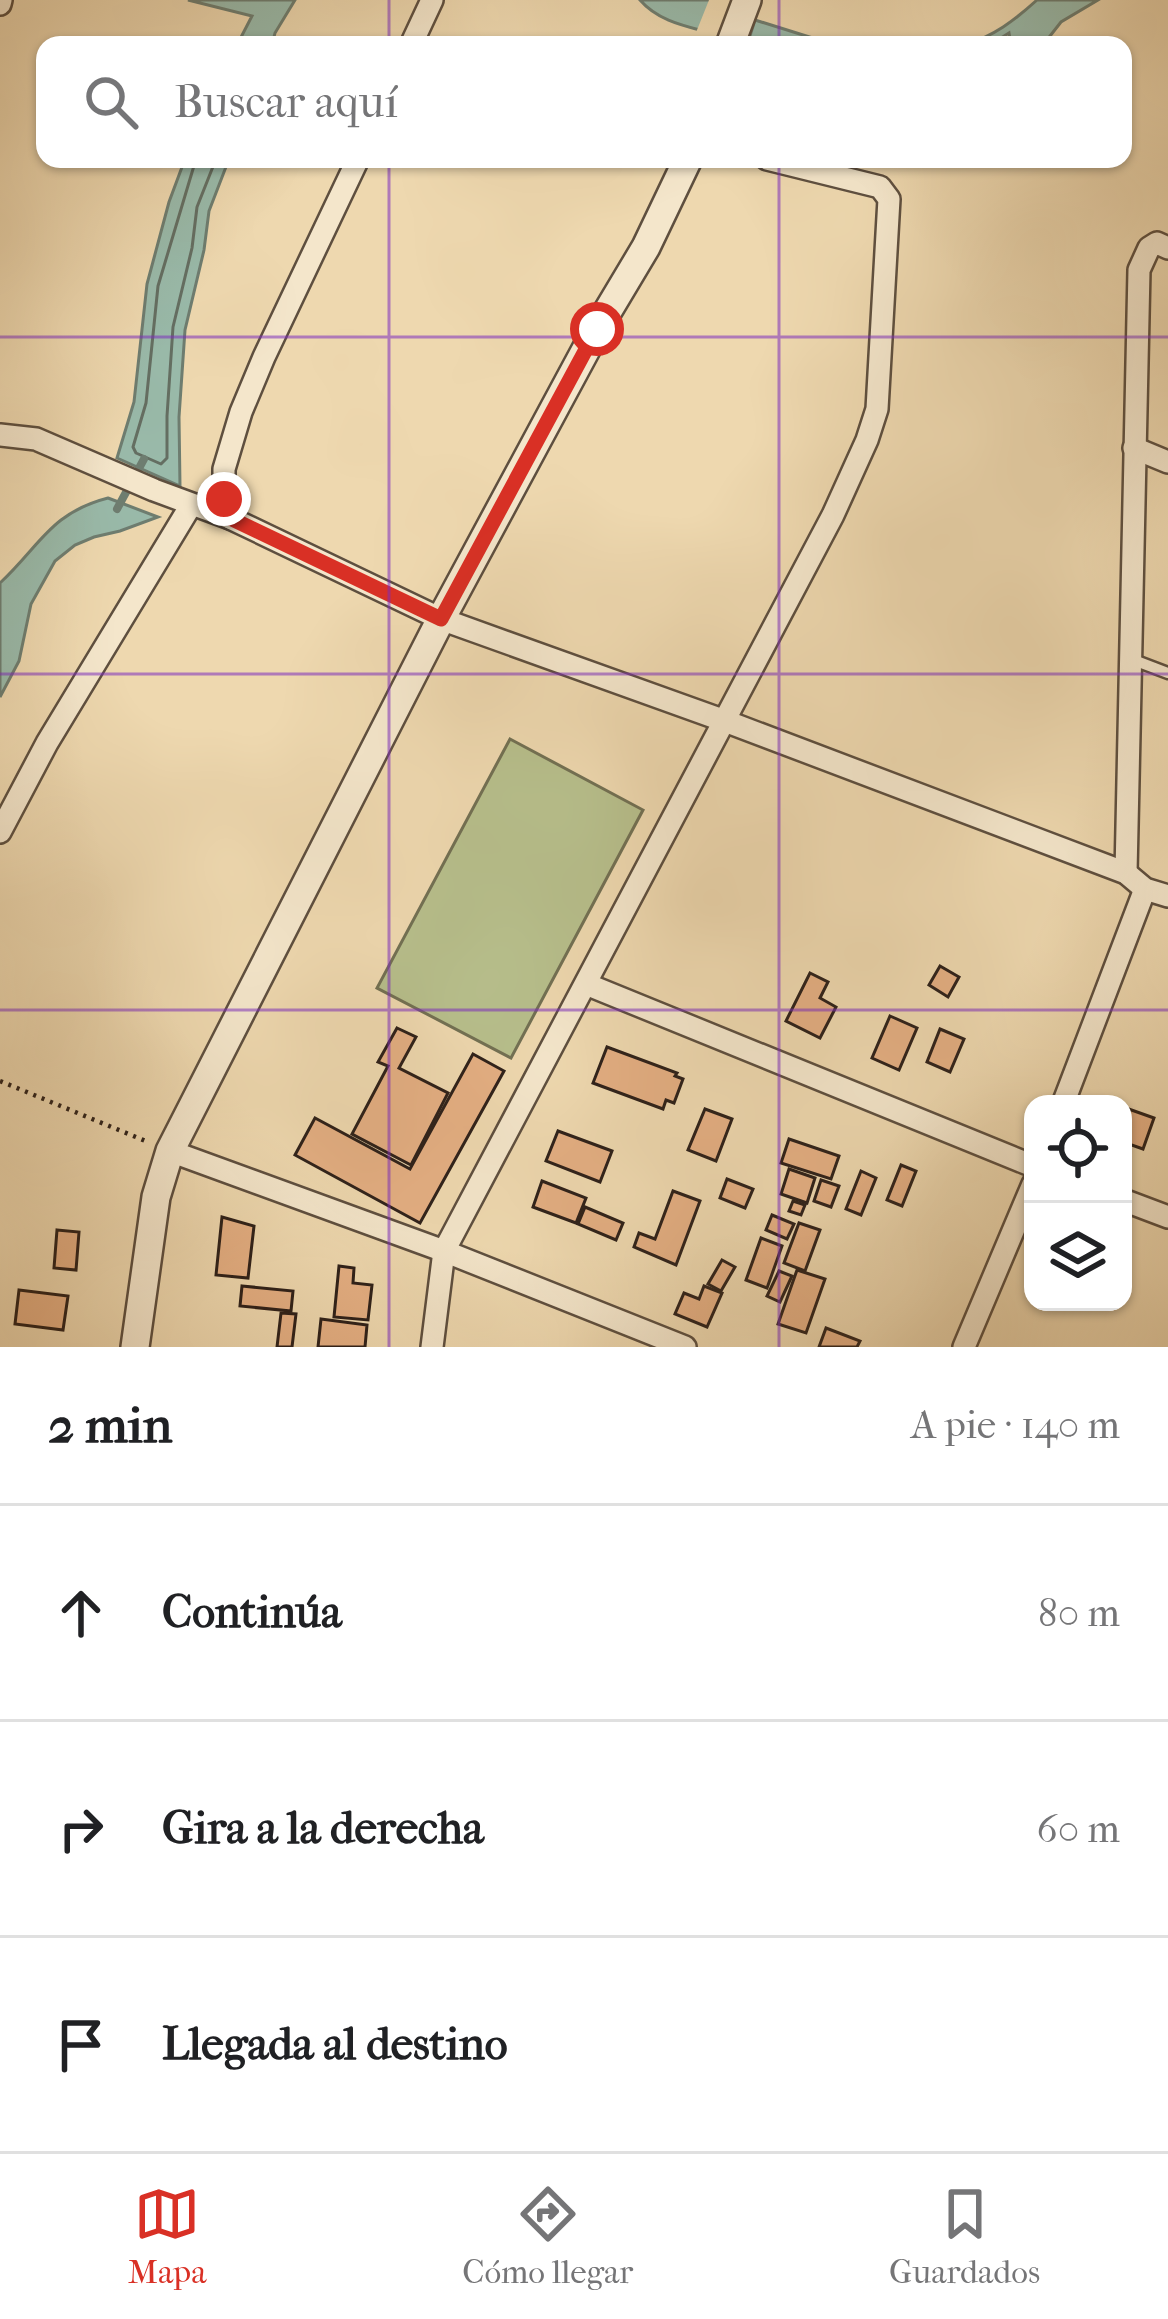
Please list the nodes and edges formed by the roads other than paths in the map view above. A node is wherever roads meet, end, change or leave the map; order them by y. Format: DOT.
graph roads {
  1 [pos="432,0"];
  2 [pos="747,0"];
  3 [pos="415,36"];
  4 [pos="733,36"];
  5 [pos="354,168"];
  6 [pos="684,168"];
  7 [pos="803,168"];
  8 [pos="1168,248"];
  9 [pos="0,435"];
  10 [pos="1134,448"];
  11 [pos="1168,462"];
  12 [pos="191,505"];
  13 [pos="230,518"];
  14 [pos="441,619"];
  15 [pos="1128,657"];
  16 [pos="1168,674"];
  17 [pos="725,721"];
  18 [pos="0,832"];
  19 [pos="1126,873"];
  20 [pos="1145,889"];
  21 [pos="1168,896"];
  22 [pos="586,984"];
  23 [pos="1066,1095"];
  24 [pos="170,1150"];
  25 [pos="1024,1162"];
  26 [pos="1025,1203"];
  27 [pos="1131,1203"];
  28 [pos="1168,1216"];
  29 [pos="444,1251"];
  30 [pos="135,1347"];
  31 [pos="432,1347"];
  32 [pos="685,1347"];
  33 [pos="964,1347"];
  1 -- 3 [label="street"];
  2 -- 4 [label="street"];
  5 -- 13 [label="street"];
  6 -- 14 [label="street"];
  7 -- 17 [label="street"];
  8 -- 10 [label="street"];
  9 -- 12 [label="street"];
  10 -- 11 [label="street"];
  10 -- 15 [label="street"];
  12 -- 13 [label="street"];
  12 -- 18 [label="street"];
  13 -- 14 [label="street"];
  14 -- 17 [label="street"];
  14 -- 24 [label="street"];
  15 -- 16 [label="lane"];
  15 -- 19 [label="street"];
  17 -- 19 [label="street"];
  17 -- 22 [label="street"];
  19 -- 20 [label="street"];
  20 -- 21 [label="street"];
  20 -- 23 [label="street"];
  22 -- 25 [label="street"];
  22 -- 29 [label="street"];
  24 -- 29 [label="street"];
  24 -- 30 [label="street"];
  26 -- 33 [label="street"];
  27 -- 28 [label="street"];
  29 -- 31 [label="street"];
  29 -- 32 [label="street"];
}
